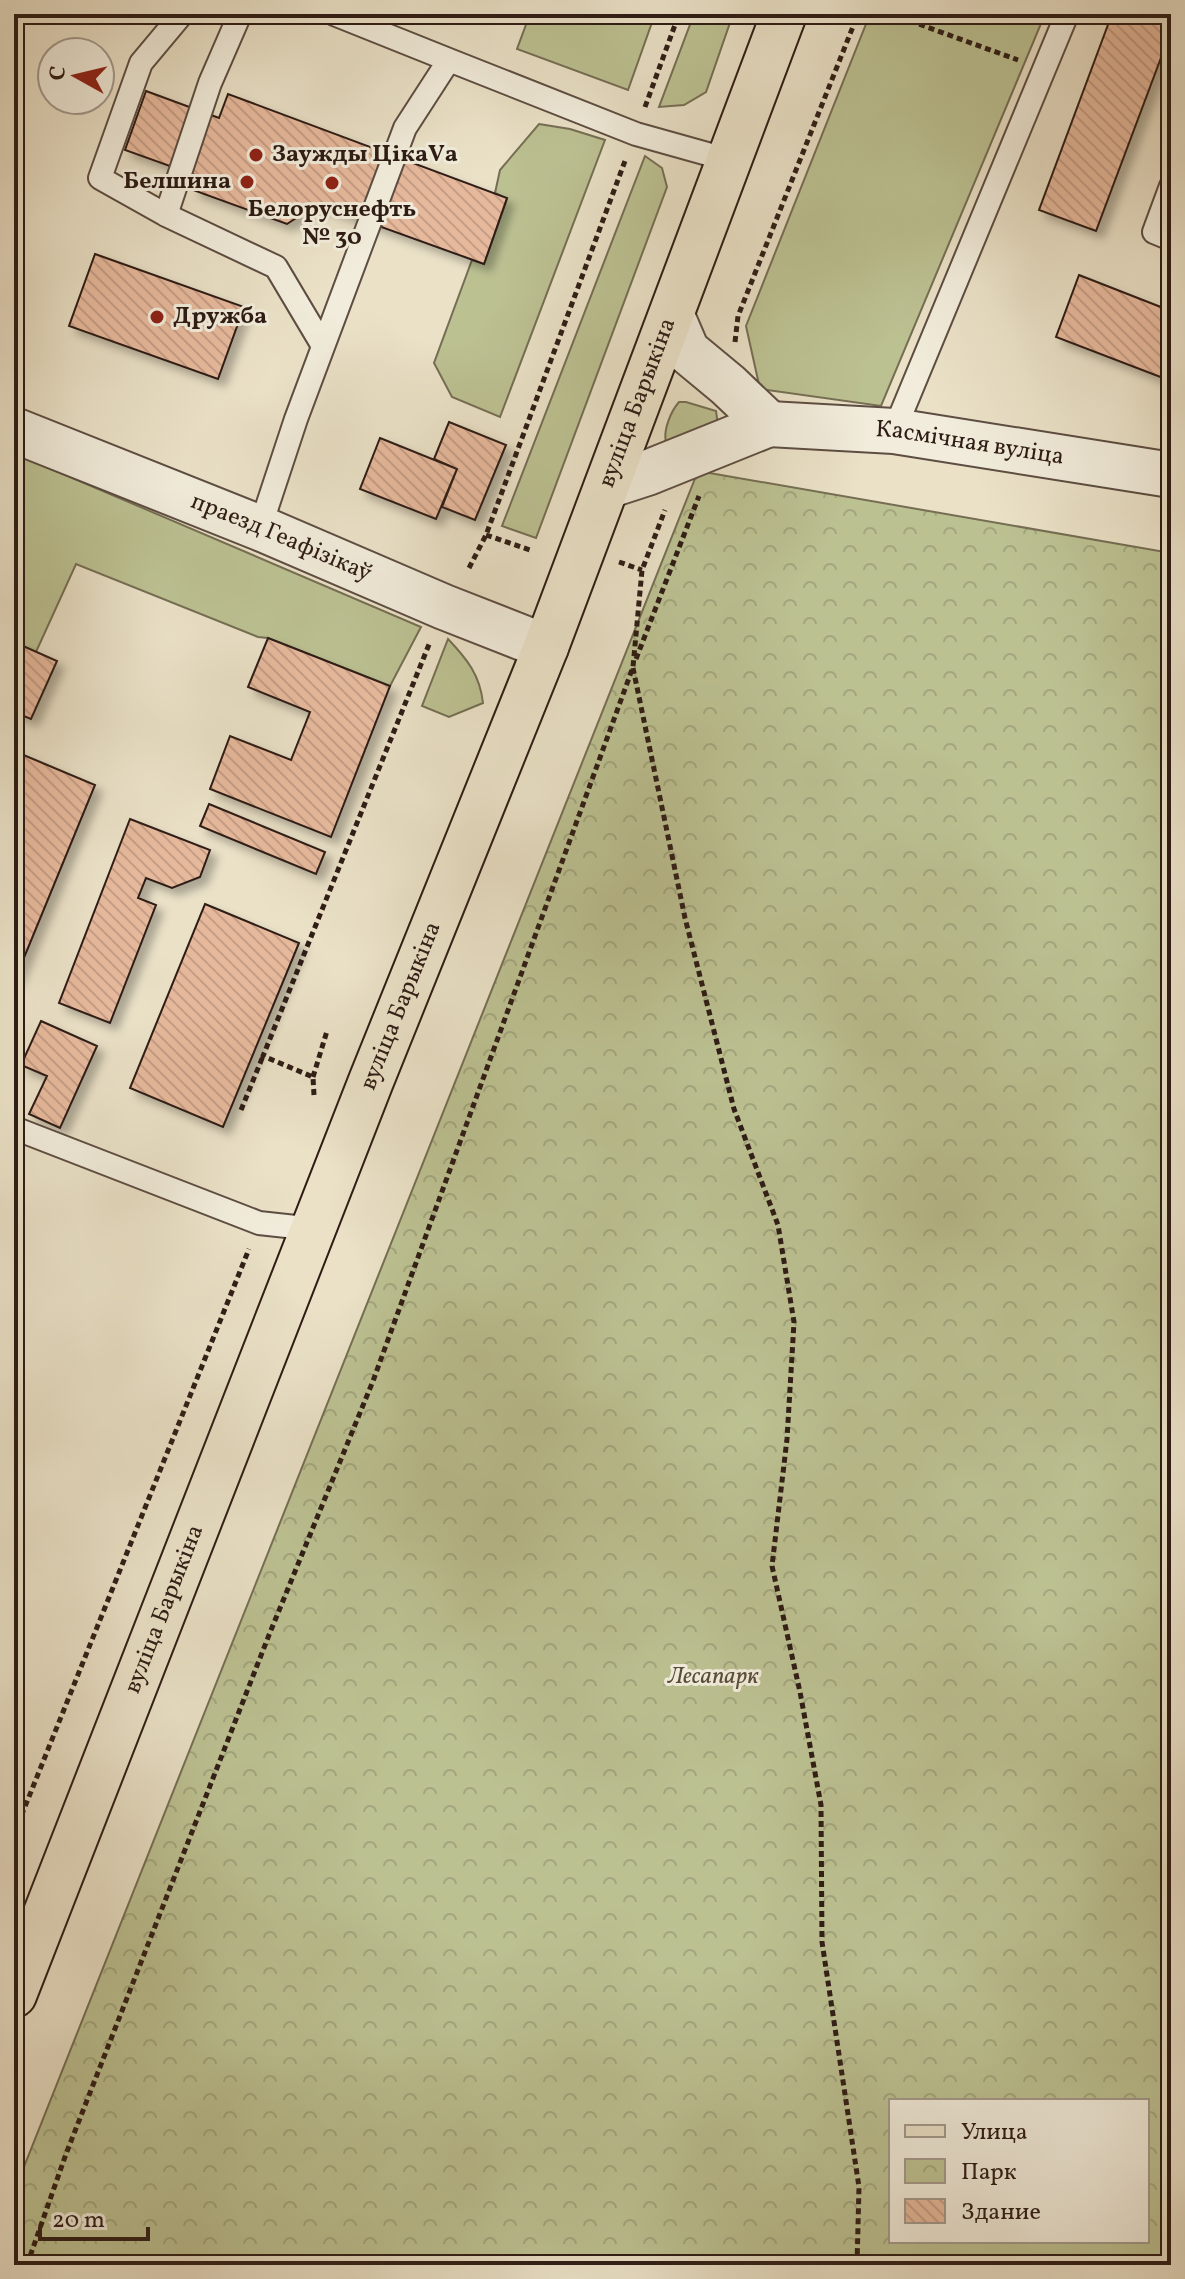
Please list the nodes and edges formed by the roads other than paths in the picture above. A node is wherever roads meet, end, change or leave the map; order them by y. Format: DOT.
graph roads {
  1 [pos="182,14"];
  2 [pos="240,14"];
  3 [pos="334,14"];
  4 [pos="784,14"];
  5 [pos="1067,14"];
  6 [pos="449,60"];
  7 [pos="729,160"];
  8 [pos="1171,186"];
  9 [pos="166,215"];
  10 [pos="1171,239"];
  11 [pos="672,316"];
  12 [pos="323,346"];
  13 [pos="769,424"];
  14 [pos="14,430"];
  15 [pos="894,431"];
  16 [pos="1171,475"];
  17 [pos="607,486"];
  18 [pos="260,528"];
  19 [pos="546,647"];
  20 [pos="14,1128"];
  21 [pos="314,1229"];
  22 [pos="14,1995"];
  1 -- 9 [label="lane"];
  2 -- 9 [label="lane"];
  3 -- 6 [label="lane"];
  4 -- 7 [label="main road, вуліца Барыкіна"];
  5 -- 15 [label="lane"];
  6 -- 7 [label="lane"];
  6 -- 12 [label="lane"];
  7 -- 11 [label="main road, вуліца Барыкіна"];
  8 -- 10 [label="lane"];
  9 -- 12 [label="lane"];
  11 -- 13 [label="street"];
  11 -- 17 [label="main road, вуліца Барыкіна"];
  12 -- 18 [label="lane"];
  13 -- 15 [label="street, Касмічная вуліца"];
  13 -- 17 [label="street, Касмічная вуліца"];
  14 -- 18 [label="street, праезд Геафізікаў"];
  15 -- 16 [label="street, Касмічная вуліца"];
  17 -- 19 [label="main road, вуліца Барыкіна"];
  18 -- 19 [label="street, праезд Геафізікаў"];
  19 -- 21 [label="main road, вуліца Барыкіна"];
  20 -- 21 [label="lane"];
  21 -- 22 [label="main road, вуліца Барыкіна"];
}
